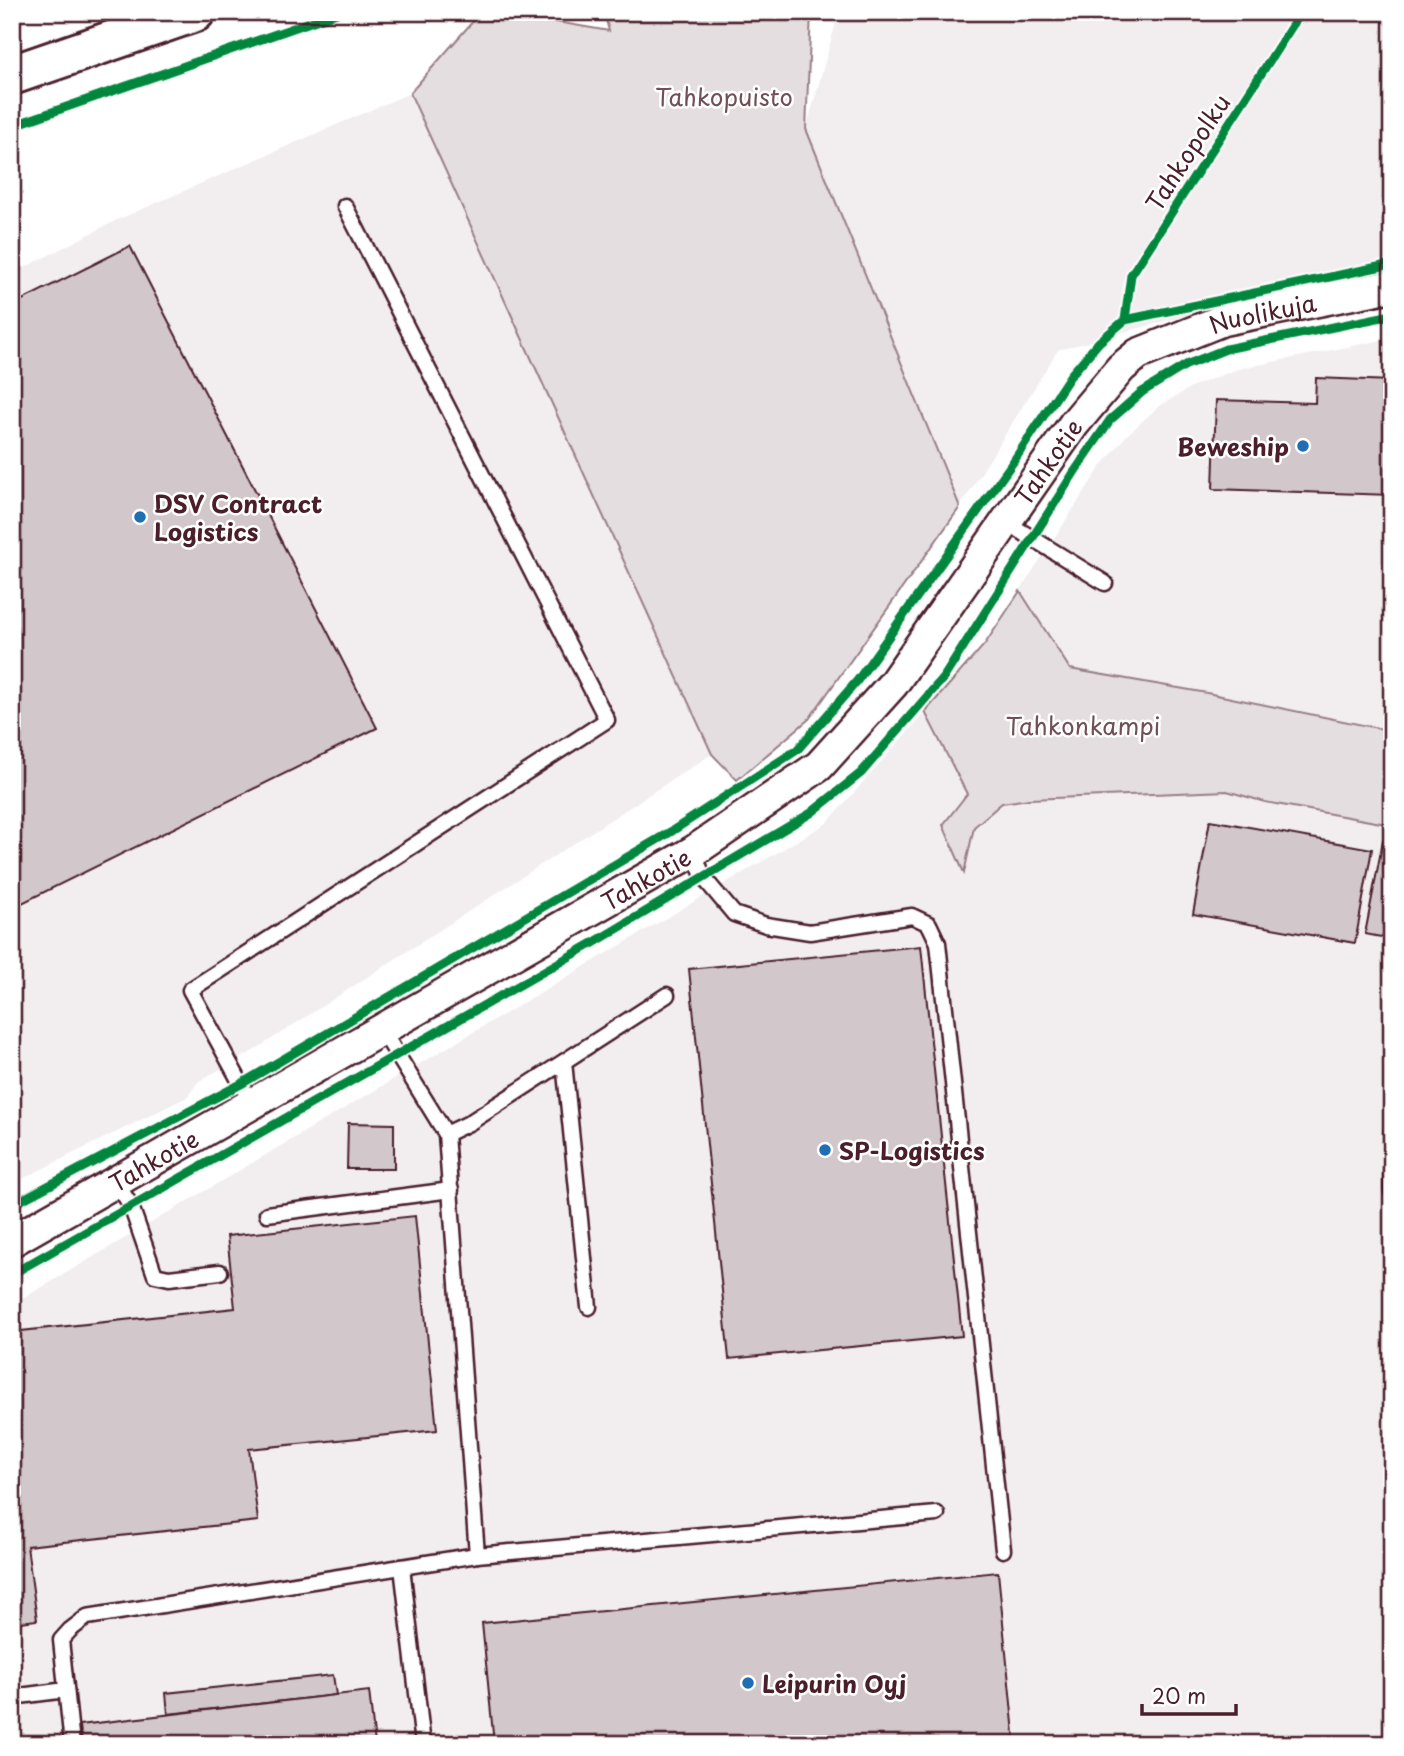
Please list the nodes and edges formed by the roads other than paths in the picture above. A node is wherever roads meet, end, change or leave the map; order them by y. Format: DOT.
graph roads {
  1 [pos="195,12"];
  2 [pos="12,75"];
  3 [pos="345,206"];
  4 [pos="1392,286"];
  5 [pos="1139,354"];
  6 [pos="1006,522"];
  7 [pos="1105,583"];
  8 [pos="694,851"];
  9 [pos="667,995"];
  10 [pos="383,1030"];
  11 [pos="564,1062"];
  12 [pos="252,1104"];
  13 [pos="1392,1132"];
  14 [pos="446,1134"];
  15 [pos="116,1182"];
  16 [pos="451,1190"];
  17 [pos="1392,1191"];
  18 [pos="267,1214"];
  19 [pos="12,1241"];
  20 [pos="220,1272"];
  21 [pos="589,1307"];
  22 [pos="937,1514"];
  23 [pos="1003,1550"];
  24 [pos="477,1555"];
  25 [pos="402,1567"];
  26 [pos="66,1690"];
  27 [pos="12,1697"];
  28 [pos="72,1744"];
  29 [pos="423,1744"];
  1 -- 2 [label="main road"];
  3 -- 12 [label="lane"];
  4 -- 5 [label="street, Nuolikuja"];
  5 -- 6 [label="street, Tahkotie"];
  6 -- 7 [label="lane"];
  6 -- 8 [label="street, Tahkotie"];
  8 -- 10 [label="street, Tahkotie"];
  8 -- 23 [label="lane"];
  9 -- 11 [label="lane"];
  10 -- 12 [label="street, Tahkotie"];
  10 -- 14 [label="lane"];
  11 -- 14 [label="lane"];
  11 -- 21 [label="lane"];
  12 -- 15 [label="street, Tahkotie"];
  13 -- 17 [label="lane"];
  14 -- 16 [label="lane"];
  15 -- 19 [label="street, Tahkotie"];
  15 -- 20 [label="lane"];
  16 -- 18 [label="lane"];
  16 -- 24 [label="lane"];
  22 -- 24 [label="lane"];
  24 -- 25 [label="lane"];
  25 -- 26 [label="lane"];
  25 -- 29 [label="lane"];
  26 -- 27 [label="lane"];
  26 -- 28 [label="lane"];
}
